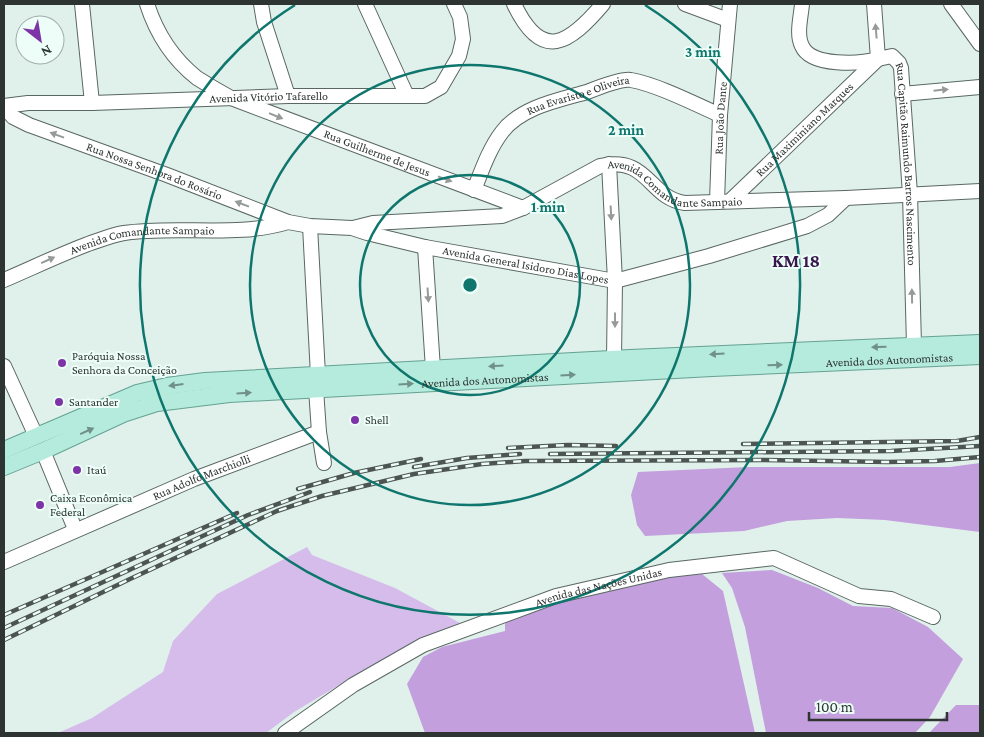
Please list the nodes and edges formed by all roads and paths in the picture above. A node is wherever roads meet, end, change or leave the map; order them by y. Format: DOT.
graph roads {
  1 [pos="82,4"];
  2 [pos="147,4"];
  3 [pos="261,4"];
  4 [pos="365,4"];
  5 [pos="454,4"];
  6 [pos="514,4"];
  7 [pos="603,4"];
  8 [pos="685,4"];
  9 [pos="730,4"];
  10 [pos="802,4"];
  11 [pos="874,4"];
  12 [pos="950,4"];
  13 [pos="728,20"];
  14 [pos="980,44"];
  15 [pos="878,59"];
  16 [pos="980,87"];
  17 [pos="902,94"];
  18 [pos="288,96"];
  19 [pos="407,96"];
  20 [pos="231,98"];
  21 [pos="92,103"];
  22 [pos="4,107"];
  23 [pos="720,115"];
  24 [pos="609,164"];
  25 [pos="474,190"];
  26 [pos="980,191"];
  27 [pos="910,194"];
  28 [pos="846,198"];
  29 [pos="731,200"];
  30 [pos="717,202"];
  31 [pos="523,208"];
  32 [pos="288,222"];
  33 [pos="310,226"];
  34 [pos="352,228"];
  35 [pos="425,246"];
  36 [pos="4,280"];
  37 [pos="615,281"];
  38 [pos="980,343"];
  39 [pos="914,345"];
  40 [pos="980,356"];
  41 [pos="897,360"];
  42 [pos="618,366"];
  43 [pos="4,369"];
  44 [pos="433,369"];
  45 [pos="317,382"];
  46 [pos="319,432"];
  47 [pos="36,436"];
  48 [pos="4,450"];
  49 [pos="36,454"];
  50 [pos="324,463"];
  51 [pos="4,467"];
  52 [pos="75,530"];
  53 [pos="4,562"];
  54 [pos="933,617"];
  55 [pos="285,733"];
  1 -- 21 [label="street"];
  2 -- 20 [label="street"];
  3 -- 18 [label="street"];
  4 -- 19 [label="street"];
  5 -- 19 [label="street, Avenida Vitório Tafarello"];
  6 -- 7 [label="street"];
  8 -- 13 [label="street"];
  9 -- 13 [label="street, Rua João Dante"];
  10 -- 15 [label="street"];
  15 -- 11 [label="street, Rua Capitão Raimundo Barros Nascimento, one-way"];
  12 -- 14 [label="street"];
  13 -- 23 [label="street, Rua João Dante"];
  15 -- 17 [label="street, Rua Capitão Raimundo Barros Nascimento"];
  15 -- 29 [label="street, Rua Maximiniano Marques"];
  17 -- 16 [label="street, one-way"];
  17 -- 27 [label="street, Rua Capitão Raimundo Barros Nascimento"];
  18 -- 19 [label="street, Avenida Vitório Tafarello"];
  18 -- 20 [label="street, Avenida Vitório Tafarello"];
  20 -- 21 [label="street, Avenida Vitório Tafarello"];
  20 -- 25 [label="street, Rua Guilherme de Jesus, one-way"];
  21 -- 22 [label="street, Avenida Vitório Tafarello"];
  32 -- 22 [label="street, Rua Nossa Senhora do Rosário, one-way"];
  23 -- 25 [label="street, Rua Evaristo e Oliveira"];
  23 -- 30 [label="street, Rua João Dante"];
  24 -- 30 [label="street, Avenida Comandante Sampaio"];
  24 -- 31 [label="street, Avenida Comandante Sampaio"];
  24 -- 37 [label="street, one-way"];
  25 -- 31 [label="street, Rua Guilherme de Jesus"];
  26 -- 27 [label="street, Avenida Comandante Sampaio"];
  27 -- 28 [label="street, Avenida Comandante Sampaio"];
  39 -- 27 [label="street, Rua Capitão Raimundo Barros Nascimento, one-way"];
  28 -- 29 [label="street, Avenida Comandante Sampaio"];
  28 -- 37 [label="street, Avenida General Isidoro Dias Lopes"];
  29 -- 30 [label="street, Avenida Comandante Sampaio"];
  31 -- 34 [label="street, Avenida Comandante Sampaio"];
  32 -- 33 [label="street, Rua Nossa Senhora do Rosário"];
  36 -- 32 [label="street, Avenida Comandante Sampaio, one-way"];
  33 -- 34 [label="street, Avenida General Isidoro Dias Lopes"];
  33 -- 45 [label="street"];
  34 -- 35 [label="street, Avenida General Isidoro Dias Lopes"];
  35 -- 37 [label="street, Avenida General Isidoro Dias Lopes"];
  35 -- 44 [label="street, one-way"];
  37 -- 42 [label="street, one-way"];
  38 -- 39 [label="main road, Avenida dos Autonomistas"];
  39 -- 41 [label="main road"];
  39 -- 42 [label="main road, Avenida dos Autonomistas, one-way"];
  40 -- 41 [label="main road, Avenida dos Autonomistas"];
  42 -- 41 [label="main road, Avenida dos Autonomistas, one-way"];
  42 -- 44 [label="main road, Avenida dos Autonomistas, one-way"];
  45 -- 42 [label="main road, Avenida dos Autonomistas, one-way"];
  43 -- 47 [label="street"];
  44 -- 45 [label="main road, Avenida dos Autonomistas"];
  45 -- 46 [label="street"];
  45 -- 47 [label="main road, Avenida dos Autonomistas, one-way"];
  49 -- 45 [label="main road, Avenida dos Autonomistas, one-way"];
  46 -- 50 [label="street"];
  46 -- 52 [label="street, Rua Adolfo Marchiolli"];
  47 -- 48 [label="main road, Avenida dos Autonomistas"];
  47 -- 49 [label="main road"];
  49 -- 51 [label="main road, Avenida dos Autonomistas"];
  49 -- 52 [label="street"];
  52 -- 53 [label="street, Rua Adolfo Marchiolli"];
  54 -- 55 [label="street, Avenida das Nações Unidas"];
}
